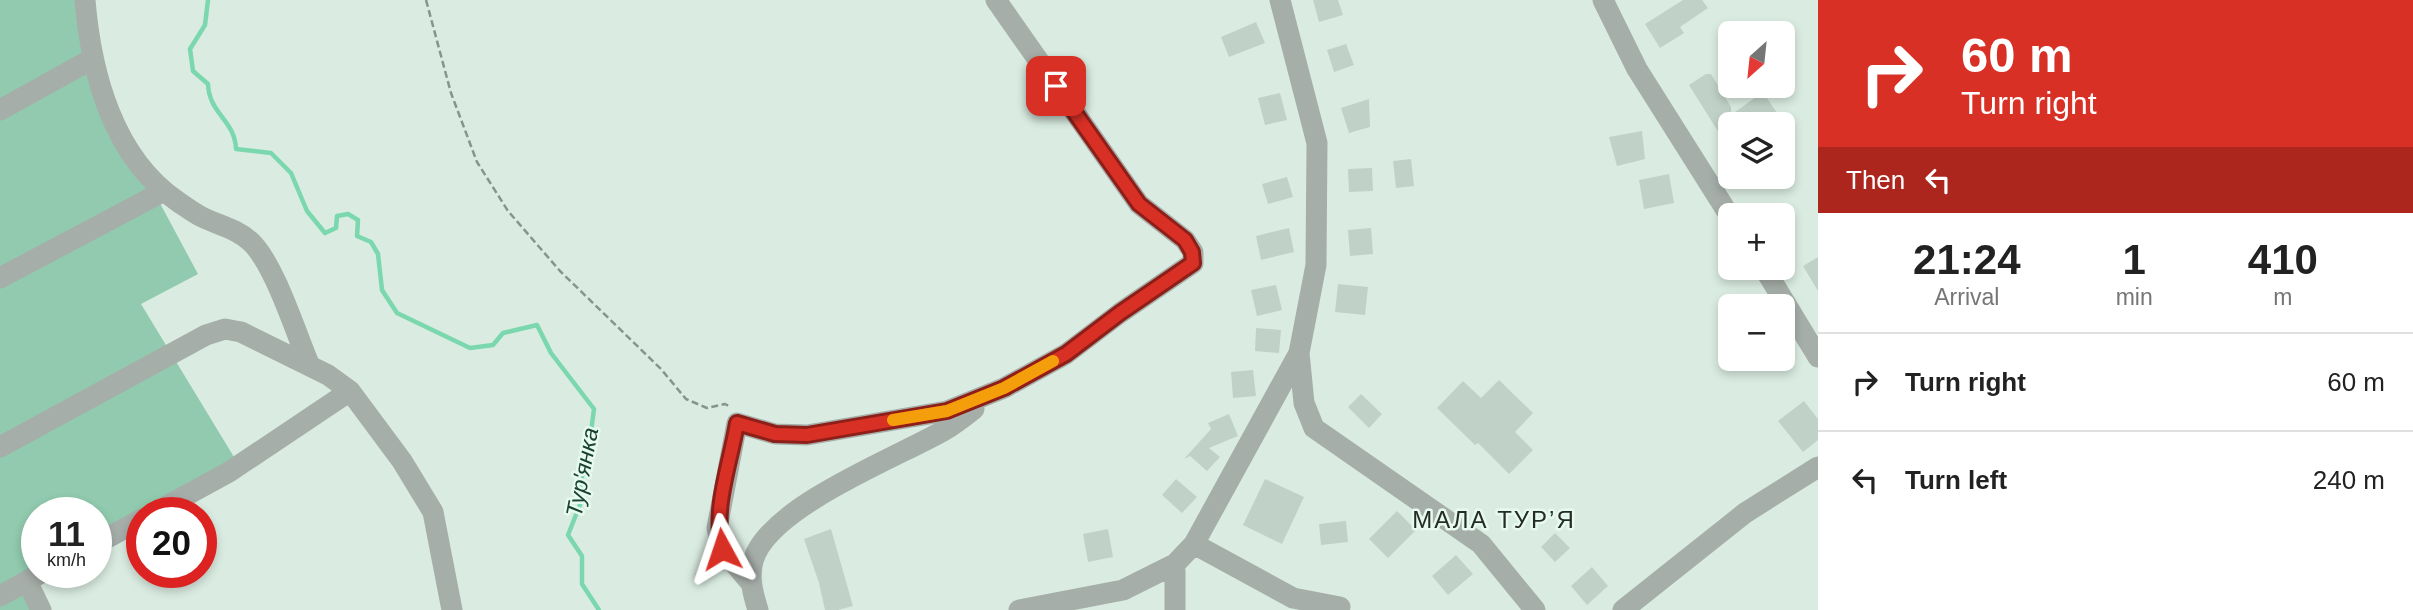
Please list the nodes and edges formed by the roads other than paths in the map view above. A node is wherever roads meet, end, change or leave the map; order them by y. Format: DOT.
graph roads {
  1 [pos="85,0"];
  2 [pos="996,0"];
  3 [pos="1280,0"];
  4 [pos="1603,0"];
  5 [pos="92,58"];
  6 [pos="0,110"];
  7 [pos="164,191"];
  8 [pos="1722,203"];
  9 [pos="0,278"];
  10 [pos="1770,280"];
  11 [pos="1299,353"];
  12 [pos="1818,357"];
  13 [pos="310,366"];
  14 [pos="1004,388"];
  15 [pos="349,391"];
  16 [pos="0,447"];
  17 [pos="1818,467"];
  18 [pos="183,497"];
  19 [pos="1194,544"];
  20 [pos="1175,564"];
  21 [pos="750,582"];
  22 [pos="21,585"];
  23 [pos="37,588"];
  24 [pos="0,596"];
  25 [pos="1340,607"];
  26 [pos="41,610"];
  27 [pos="452,610"];
  28 [pos="758,610"];
  29 [pos="1019,610"];
  30 [pos="1175,610"];
  31 [pos="1535,610"];
  32 [pos="1623,610"];
  1 -- 5 [label="street"];
  2 -- 14 [label="street"];
  3 -- 11 [label="street"];
  4 -- 8 [label="street"];
  5 -- 6 [label="street"];
  5 -- 7 [label="street"];
  7 -- 9 [label="street"];
  7 -- 13 [label="street"];
  10 -- 12 [label="street"];
  11 -- 19 [label="street"];
  11 -- 31 [label="street"];
  13 -- 15 [label="street"];
  13 -- 16 [label="street"];
  14 -- 21 [label="street"];
  14 -- 21 [label="street"];
  15 -- 18 [label="street"];
  15 -- 27 [label="street"];
  17 -- 32 [label="street"];
  19 -- 20 [label="street"];
  19 -- 25 [label="street"];
  20 -- 29 [label="street"];
  20 -- 30 [label="street"];
  21 -- 28 [label="street"];
  22 -- 24 [label="street"];
  23 -- 26 [label="street"];
}
